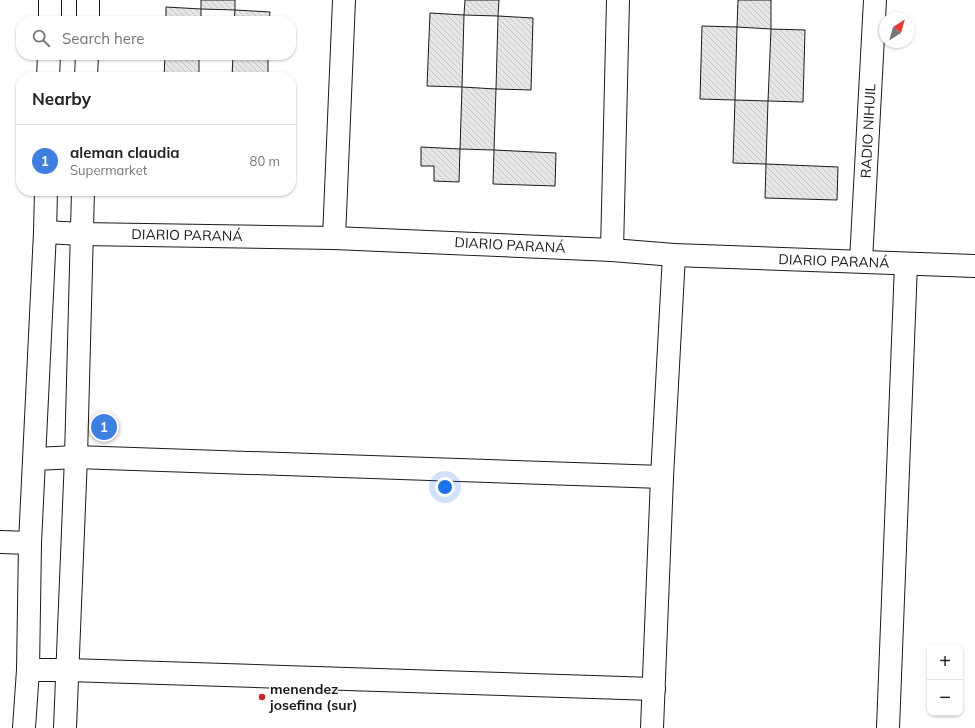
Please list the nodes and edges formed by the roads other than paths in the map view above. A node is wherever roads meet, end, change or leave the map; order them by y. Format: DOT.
graph roads {
  1 [pos="50,0"];
  2 [pos="88,0"];
  3 [pos="344,0"];
  4 [pos="618,0"];
  5 [pos="875,0"];
  6 [pos="50,16"];
  7 [pos="88,16"];
  8 [pos="49,60"];
  9 [pos="87,60"];
  10 [pos="48,72"];
  11 [pos="86,72"];
  12 [pos="46,196"];
  13 [pos="83,196"];
  14 [pos="45,232"];
  15 [pos="82,234"];
  16 [pos="334,238"];
  17 [pos="612,250"];
  18 [pos="674,255"];
  19 [pos="861,261"];
  20 [pos="906,264"];
  21 [pos="975,266"];
  22 [pos="76,457"];
  23 [pos="35,459"];
  24 [pos="662,477"];
  25 [pos="0,542"];
  26 [pos="30,543"];
  27 [pos="28,670"];
  28 [pos="68,670"];
  29 [pos="654,689"];
  30 [pos="24,728"];
  31 [pos="64,728"];
  32 [pos="652,728"];
  33 [pos="888,728"];
  1 -- 6 [label="street"];
  2 -- 7 [label="street"];
  3 -- 16 [label="street"];
  4 -- 17 [label="street"];
  5 -- 19 [label="street, RADIO NIHUIL"];
  8 -- 10 [label="street"];
  9 -- 11 [label="street"];
  12 -- 14 [label="street"];
  13 -- 15 [label="street"];
  14 -- 15 [label="street, DIARIO PARANÁ"];
  14 -- 23 [label="street"];
  15 -- 16 [label="street, DIARIO PARANÁ"];
  15 -- 22 [label="street"];
  16 -- 17 [label="street, DIARIO PARANÁ"];
  17 -- 18 [label="street, DIARIO PARANÁ"];
  18 -- 19 [label="street, DIARIO PARANÁ"];
  18 -- 24 [label="street"];
  19 -- 20 [label="street, DIARIO PARANÁ"];
  20 -- 21 [label="street, DIARIO PARANÁ"];
  20 -- 33 [label="street"];
  22 -- 23 [label="street"];
  22 -- 24 [label="street"];
  22 -- 28 [label="street"];
  23 -- 26 [label="street"];
  24 -- 29 [label="street"];
  25 -- 26 [label="street"];
  26 -- 27 [label="street"];
  27 -- 28 [label="street"];
  27 -- 30 [label="street"];
  28 -- 29 [label="street"];
  28 -- 31 [label="street"];
  29 -- 32 [label="street"];
}
